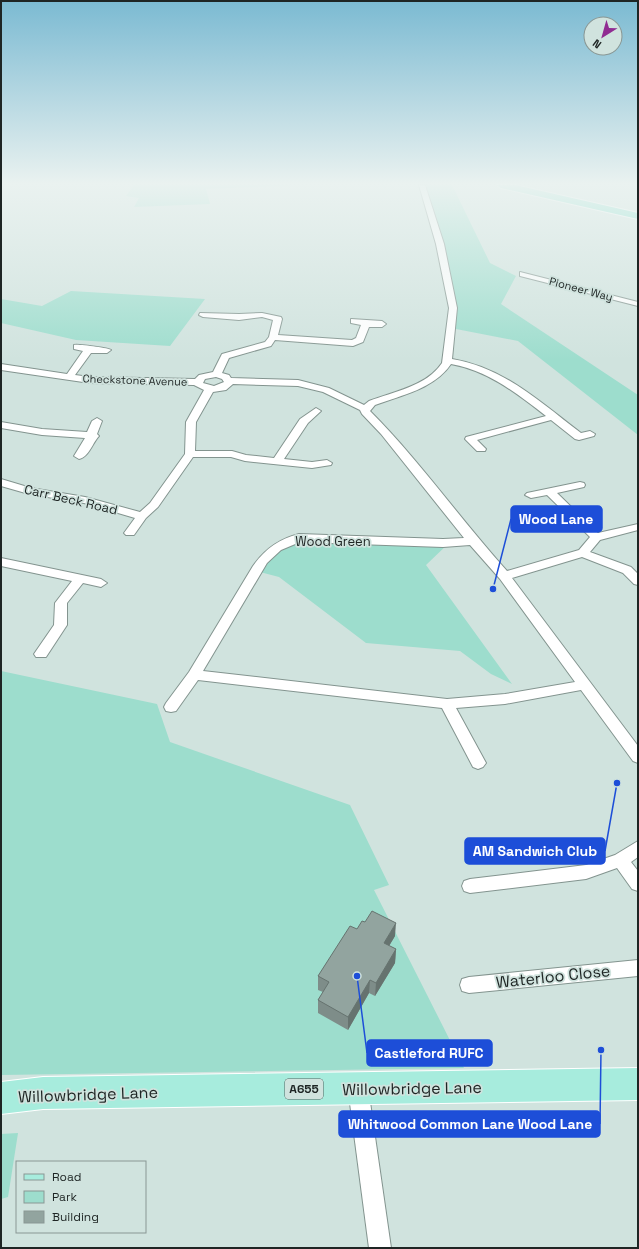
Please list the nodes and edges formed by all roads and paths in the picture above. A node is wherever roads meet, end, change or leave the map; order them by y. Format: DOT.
graph roads {
  1 [pos="440,243"];
  2 [pos="523,274"];
  3 [pos="638,304"];
  4 [pos="210,306"];
  5 [pos="354,321"];
  6 [pos="366,324"];
  7 [pos="382,324"];
  8 [pos="273,337"];
  9 [pos="77,346"];
  10 [pos="88,350"];
  11 [pos="108,350"];
  12 [pos="447,361"];
  13 [pos="1,367"];
  14 [pos="217,374"];
  15 [pos="69,377"];
  16 [pos="230,381"];
  17 [pos="198,382"];
  18 [pos="210,389"];
  19 [pos="365,409"];
  20 [pos="316,411"];
  21 [pos="553,417"];
  22 [pos="97,421"];
  23 [pos="1,425"];
  24 [pos="590,434"];
  25 [pos="92,435"];
  26 [pos="481,449"];
  27 [pos="190,454"];
  28 [pos="79,456"];
  29 [pos="277,461"];
  30 [pos="327,463"];
  31 [pos="1,482"];
  32 [pos="580,485"];
  33 [pos="549,491"];
  34 [pos="531,495"];
  35 [pos="142,516"];
  36 [pos="638,527"];
  37 [pos="130,533"];
  38 [pos="596,537"];
  39 [pos="473,541"];
  40 [pos="583,553"];
  41 [pos="1,562"];
  42 [pos="504,576"];
  43 [pos="80,579"];
  44 [pos="638,581"];
  45 [pos="101,583"];
  46 [pos="41,654"];
  47 [pos="194,675"];
  48 [pos="583,685"];
  49 [pos="447,704"];
  50 [pos="171,707"];
  51 [pos="638,757"];
  52 [pos="478,763"];
  53 [pos="638,848"];
  54 [pos="621,860"];
  55 [pos="638,884"];
  56 [pos="470,886"];
  57 [pos="638,968"];
  58 [pos="469,985"];
  59 [pos="638,1084"];
  60 [pos="358,1088"];
  61 [pos="1,1098"];
  62 [pos="380,1248"];
  1 -- 12 [label="street"];
  2 -- 3 [label="street, Pioneer Way"];
  4 -- 8 [label="street"];
  5 -- 6 [label="street"];
  6 -- 7 [label="street"];
  6 -- 8 [label="street"];
  8 -- 14 [label="street"];
  9 -- 10 [label="street"];
  10 -- 11 [label="street"];
  10 -- 15 [label="street"];
  12 -- 19 [label="street"];
  12 -- 21 [label="street"];
  13 -- 15 [label="street, Checkstone Avenue"];
  14 -- 16 [label="street"];
  14 -- 17 [label="street"];
  15 -- 17 [label="street, Checkstone Avenue"];
  16 -- 18 [label="street"];
  16 -- 19 [label="street"];
  17 -- 18 [label="street"];
  18 -- 27 [label="street"];
  19 -- 39 [label="street"];
  20 -- 29 [label="street"];
  21 -- 24 [label="street"];
  21 -- 26 [label="street"];
  22 -- 25 [label="street"];
  23 -- 25 [label="street"];
  25 -- 28 [label="street"];
  27 -- 29 [label="street"];
  27 -- 35 [label="street"];
  29 -- 30 [label="street"];
  31 -- 35 [label="street, Carr Beck Road"];
  32 -- 33 [label="street"];
  33 -- 34 [label="street"];
  33 -- 38 [label="street"];
  35 -- 37 [label="street"];
  36 -- 38 [label="street"];
  38 -- 40 [label="street"];
  39 -- 42 [label="street"];
  39 -- 47 [label="street, Wood Green"];
  40 -- 42 [label="street"];
  40 -- 44 [label="street"];
  41 -- 43 [label="street"];
  42 -- 48 [label="street"];
  43 -- 45 [label="street"];
  43 -- 46 [label="street"];
  47 -- 49 [label="street"];
  47 -- 50 [label="street, Wood Green"];
  48 -- 49 [label="street"];
  48 -- 51 [label="street"];
  49 -- 52 [label="street"];
  53 -- 54 [label="street"];
  54 -- 55 [label="street"];
  54 -- 56 [label="street"];
  57 -- 58 [label="street, Waterloo Close"];
  59 -- 60 [label="main road, Willowbridge Lane / A655"];
  60 -- 61 [label="main road, Willowbridge Lane / A655"];
  60 -- 62 [label="street"];
}
